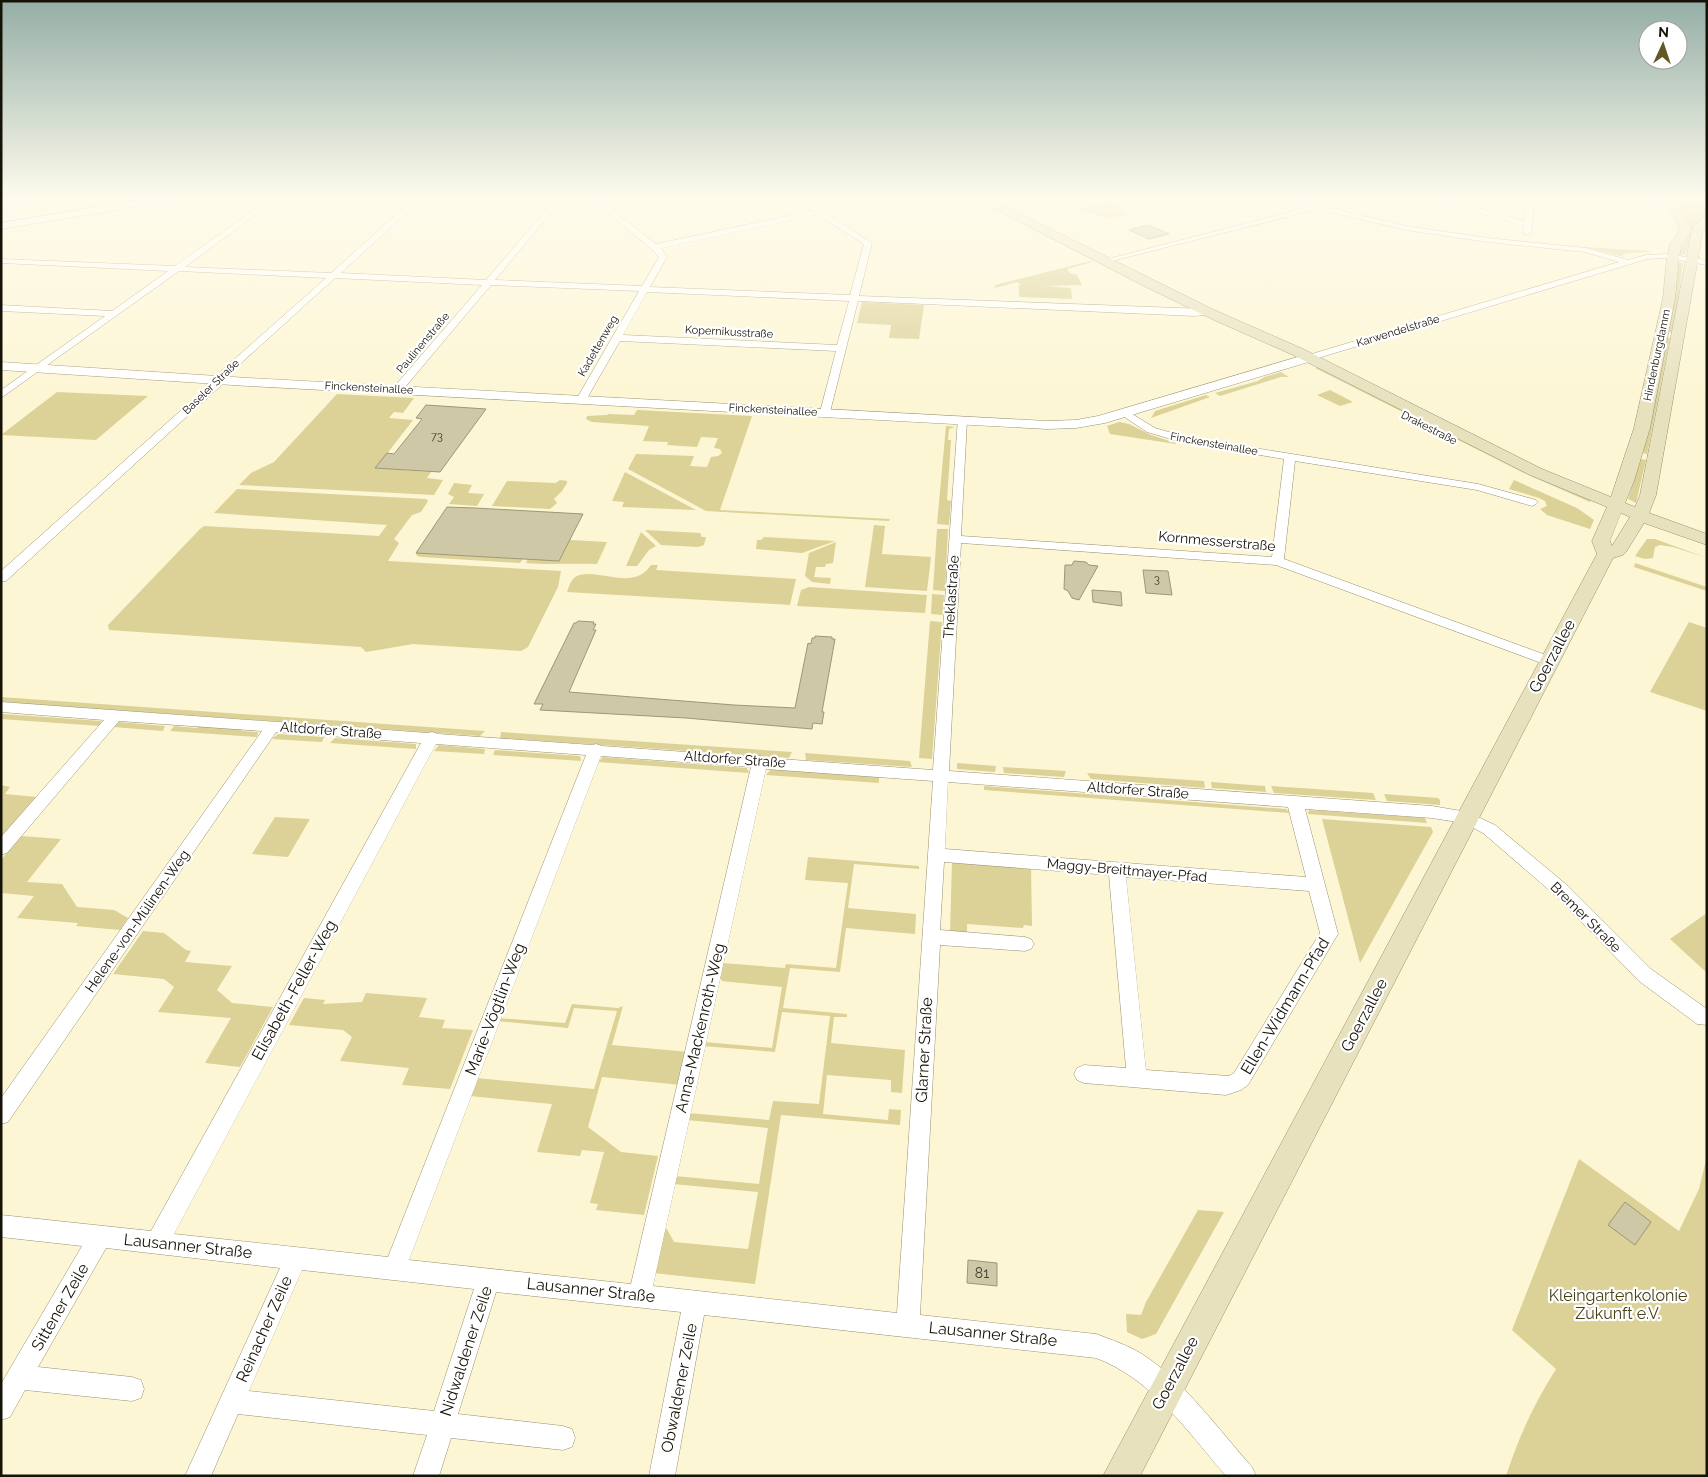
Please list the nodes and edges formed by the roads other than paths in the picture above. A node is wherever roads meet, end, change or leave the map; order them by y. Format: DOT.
graph roads {
  1 [pos="87,265"];
  2 [pos="183,265"];
  3 [pos="346,265"];
  4 [pos="503,265"];
  5 [pos="660,265"];
  6 [pos="863,265"];
  7 [pos="1112,265"];
  8 [pos="1616,265"];
  9 [pos="1672,265"];
  10 [pos="1690,265"];
  11 [pos="177,269"];
  12 [pos="334,276"];
  13 [pos="488,283"];
  14 [pos="646,290"];
  15 [pos="854,299"];
  16 [pos="1,308"];
  17 [pos="1206,312"];
  18 [pos="114,314"];
  19 [pos="617,338"];
  20 [pos="840,348"];
  21 [pos="1303,360"];
  22 [pos="1,366"];
  23 [pos="39,368"];
  24 [pos="221,380"];
  25 [pos="397,390"];
  26 [pos="1,395"];
  27 [pos="581,400"];
  28 [pos="825,412"];
  29 [pos="1124,412"];
  30 [pos="962,420"];
  31 [pos="1290,456"];
  32 [pos="1532,502"];
  33 [pos="1615,511"];
  34 [pos="1637,520"];
  35 [pos="955,539"];
  36 [pos="1707,540"];
  37 [pos="1707,550"];
  38 [pos="1606,554"];
  39 [pos="1278,561"];
  40 [pos="1,564"];
  41 [pos="16,565"];
  42 [pos="1,578"];
  43 [pos="1548,662"];
  44 [pos="1,707"];
  45 [pos="116,715"];
  46 [pos="274,726"];
  47 [pos="432,737"];
  48 [pos="596,749"];
  49 [pos="760,761"];
  50 [pos="941,774"];
  51 [pos="1295,802"];
  52 [pos="1467,818"];
  53 [pos="1,849"];
  54 [pos="936,855"];
  55 [pos="1117,869"];
  56 [pos="1317,885"];
  57 [pos="931,937"];
  58 [pos="1025,944"];
  59 [pos="1704,1018"];
  60 [pos="1084,1074"];
  61 [pos="1137,1078"];
  62 [pos="1,1115"];
  63 [pos="1,1226"];
  64 [pos="100,1237"];
  65 [pos="157,1243"];
  66 [pos="296,1258"];
  67 [pos="395,1268"];
  68 [pos="489,1278"];
  69 [pos="640,1295"];
  70 [pos="695,1301"];
  71 [pos="908,1325"];
  72 [pos="20,1376"];
  73 [pos="132,1389"];
  74 [pos="1166,1391"];
  75 [pos="232,1400"];
  76 [pos="1,1408"];
  77 [pos="342,1413"];
  78 [pos="443,1424"];
  79 [pos="563,1438"];
  80 [pos="198,1476"];
  81 [pos="426,1476"];
  82 [pos="662,1476"];
  83 [pos="1121,1476"];
  84 [pos="1243,1476"];
  1 -- 11 [label="street"];
  2 -- 11 [label="street"];
  3 -- 12 [label="street, Baseler Straße"];
  4 -- 13 [label="street, Paulinenstraße"];
  5 -- 14 [label="street, Kadettenweg"];
  6 -- 15 [label="street"];
  7 -- 17 [label="main road, Drakestraße"];
  8 -- 21 [label="street, Karwendelstraße"];
  9 -- 33 [label="main road, Hindenburgdamm"];
  10 -- 34 [label="main road, Hindenburgdamm"];
  11 -- 12 [label="street"];
  11 -- 18 [label="street"];
  12 -- 13 [label="street"];
  12 -- 24 [label="street, Baseler Straße"];
  13 -- 14 [label="street"];
  13 -- 25 [label="street, Paulinenstraße"];
  14 -- 15 [label="street"];
  14 -- 19 [label="street, Kadettenweg"];
  15 -- 17 [label="street"];
  15 -- 20 [label="street"];
  16 -- 18 [label="street"];
  17 -- 21 [label="main road, Drakestraße"];
  18 -- 23 [label="street"];
  19 -- 20 [label="street, Kopernikusstraße"];
  19 -- 27 [label="street, Kadettenweg"];
  20 -- 28 [label="street"];
  21 -- 29 [label="street, Karwendelstraße"];
  21 -- 33 [label="main road, Drakestraße"];
  22 -- 23 [label="street, Finckensteinallee"];
  23 -- 24 [label="street, Finckensteinallee"];
  23 -- 26 [label="street"];
  24 -- 25 [label="street, Finckensteinallee"];
  24 -- 41 [label="street, Baseler Straße"];
  25 -- 27 [label="street, Finckensteinallee"];
  27 -- 28 [label="street, Finckensteinallee"];
  28 -- 30 [label="street, Finckensteinallee"];
  29 -- 30 [label="street, Finckensteinallee"];
  29 -- 31 [label="street, Finckensteinallee"];
  30 -- 35 [label="street, Theklastraße"];
  31 -- 32 [label="street, Finckensteinallee"];
  31 -- 39 [label="street"];
  33 -- 34 [label="main road, Drakestraße"];
  33 -- 38 [label="main road, Goerzallee"];
  34 -- 36 [label="main road"];
  34 -- 37 [label="main road"];
  34 -- 38 [label="main road, Goerzallee"];
  35 -- 39 [label="street, Kornmesserstraße"];
  35 -- 50 [label="street, Theklastraße"];
  38 -- 43 [label="main road, Goerzallee"];
  39 -- 43 [label="street, Kornmesserstraße"];
  40 -- 41 [label="street"];
  41 -- 42 [label="street, Baseler Straße"];
  43 -- 52 [label="main road, Goerzallee"];
  44 -- 45 [label="street, Altdorfer Straße"];
  45 -- 46 [label="street, Altdorfer Straße"];
  45 -- 53 [label="street"];
  46 -- 47 [label="street, Altdorfer Straße"];
  46 -- 62 [label="street, Helene-von-Mülinen-Weg"];
  47 -- 48 [label="street, Altdorfer Straße"];
  47 -- 65 [label="street, Elisabeth-Feller-Weg"];
  48 -- 49 [label="street, Altdorfer Straße"];
  48 -- 67 [label="street, Marie-Vögtlin-Weg"];
  49 -- 50 [label="street, Altdorfer Straße"];
  49 -- 69 [label="street, Anna-Mackenroth-Weg"];
  50 -- 51 [label="street, Altdorfer Straße"];
  50 -- 54 [label="street, Glarner Straße"];
  51 -- 52 [label="street, Altdorfer Straße"];
  51 -- 56 [label="street, Ellen-Widmann-Pfad"];
  52 -- 59 [label="street, Bremer Straße"];
  52 -- 74 [label="main road, Goerzallee"];
  54 -- 55 [label="street, Maggy-Breittmayer-Pfad"];
  54 -- 57 [label="street, Glarner Straße"];
  55 -- 56 [label="street, Maggy-Breittmayer-Pfad"];
  55 -- 61 [label="street"];
  56 -- 61 [label="street, Ellen-Widmann-Pfad"];
  57 -- 58 [label="street"];
  57 -- 71 [label="street, Glarner Straße"];
  60 -- 61 [label="street, Ellen-Widmann-Pfad"];
  63 -- 64 [label="street, Lausanner Straße"];
  64 -- 65 [label="street, Lausanner Straße"];
  64 -- 72 [label="street, Sittener Zeile"];
  65 -- 66 [label="street, Lausanner Straße"];
  66 -- 67 [label="street, Lausanner Straße"];
  66 -- 75 [label="street, Reinacher Zeile"];
  67 -- 68 [label="street, Lausanner Straße"];
  68 -- 69 [label="street, Lausanner Straße"];
  68 -- 78 [label="street, Nidwaldener Zeile"];
  69 -- 70 [label="street, Lausanner Straße"];
  70 -- 71 [label="street, Lausanner Straße"];
  70 -- 82 [label="street, Obwaldener Zeile"];
  71 -- 74 [label="street, Lausanner Straße"];
  72 -- 73 [label="street"];
  72 -- 76 [label="street, Sittener Zeile"];
  74 -- 83 [label="main road, Goerzallee"];
  74 -- 84 [label="street, Lausanner Straße"];
  75 -- 77 [label="street, Reinacher Zeile"];
  75 -- 80 [label="street, Reinacher Zeile"];
  77 -- 78 [label="street, Nidwaldener Zeile"];
  78 -- 79 [label="street, Nidwaldener Zeile"];
  78 -- 81 [label="street, Nidwaldener Zeile"];
}
